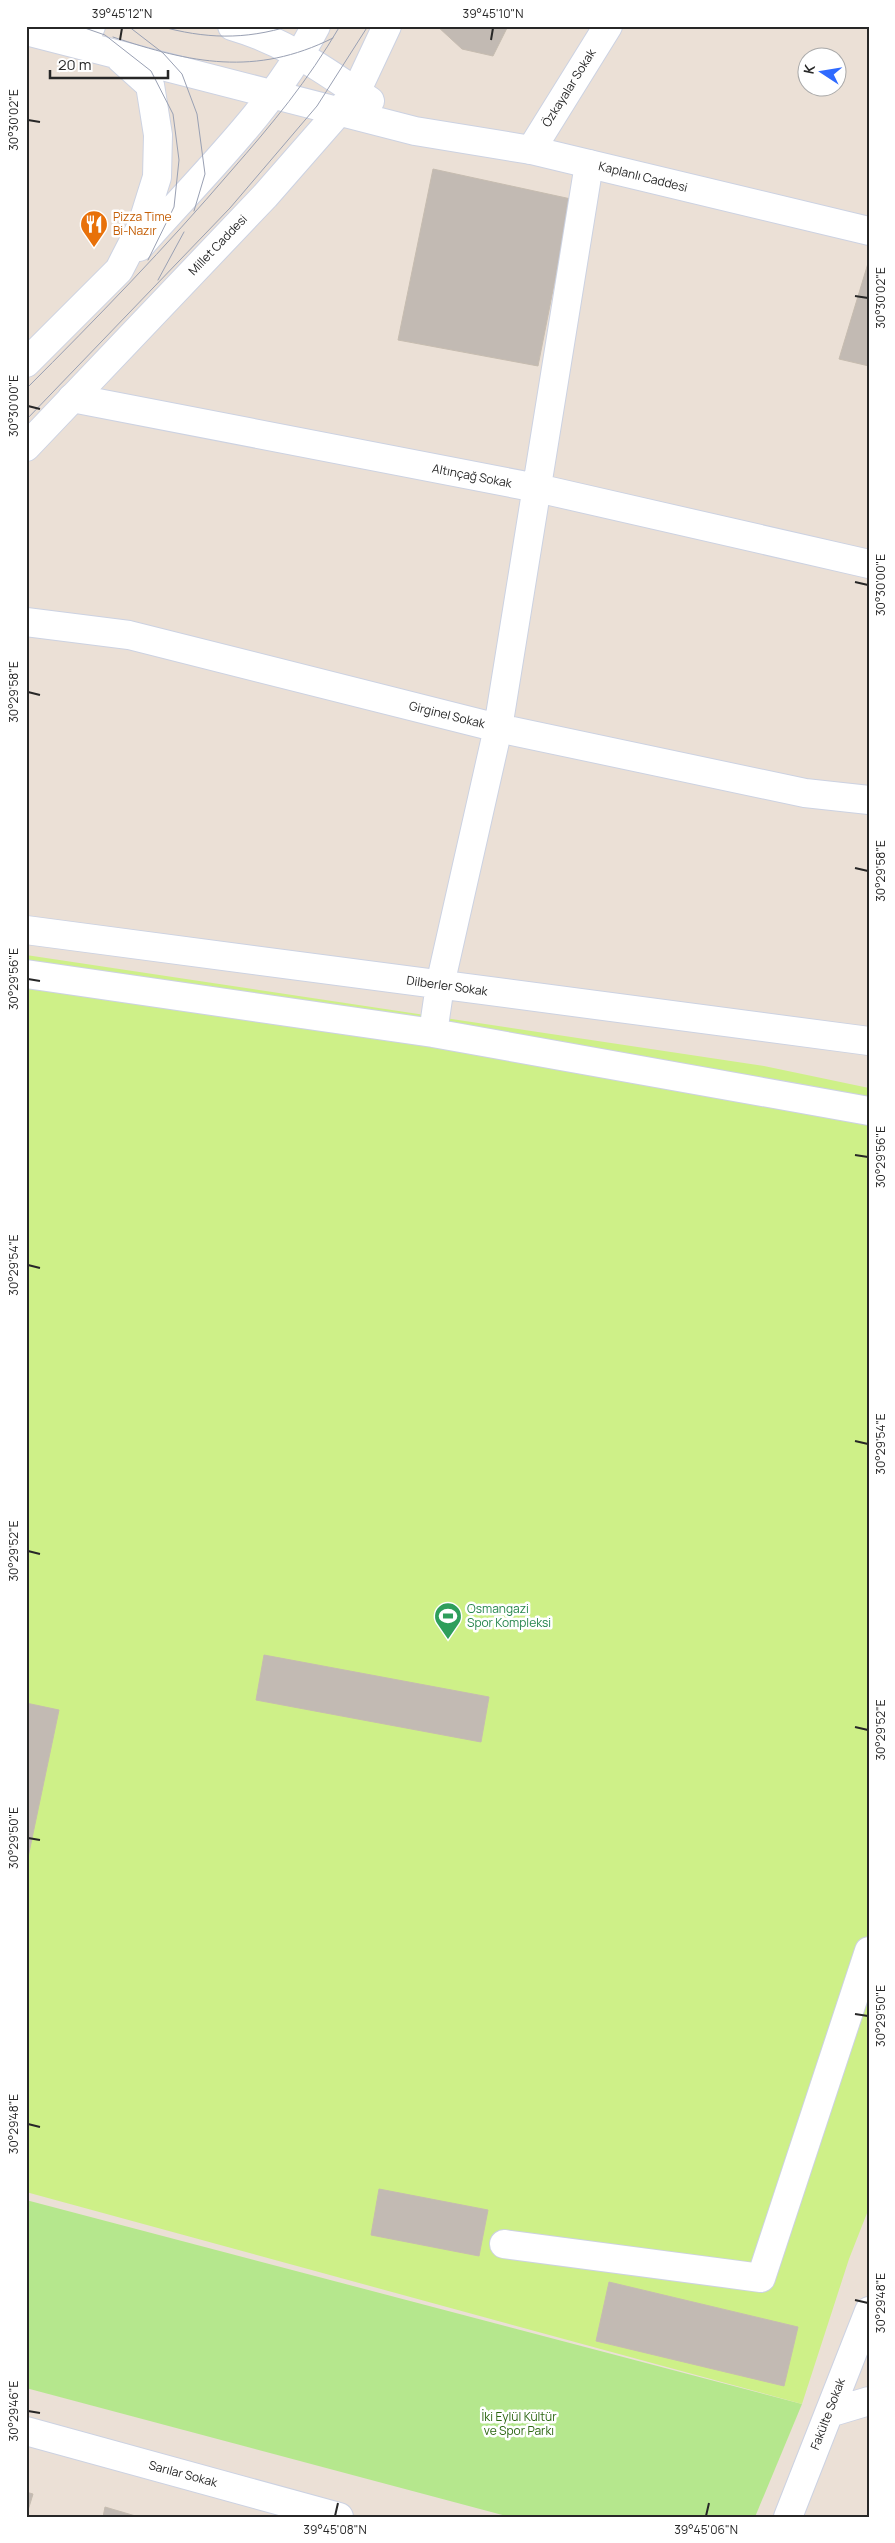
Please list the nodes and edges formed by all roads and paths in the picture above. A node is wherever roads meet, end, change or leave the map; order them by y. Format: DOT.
graph roads {
  1 [pos="232,26"];
  2 [pos="316,26"];
  3 [pos="387,26"];
  4 [pos="608,26"];
  5 [pos="26,31"];
  6 [pos="87,36"];
  7 [pos="117,55"];
  8 [pos="301,56"];
  9 [pos="274,95"];
  10 [pos="347,102"];
  11 [pos="531,150"];
  12 [pos="589,164"];
  13 [pos="869,231"];
  14 [pos="119,270"];
  15 [pos="26,363"];
  16 [pos="72,398"];
  17 [pos="26,447"];
  18 [pos="536,488"];
  19 [pos="869,564"];
  20 [pos="26,622"];
  21 [pos="498,728"];
  22 [pos="869,800"];
  23 [pos="26,930"];
  24 [pos="26,974"];
  25 [pos="440,985"];
  26 [pos="433,1033"];
  27 [pos="869,1041"];
  28 [pos="869,1111"];
  29 [pos="869,1951"];
  30 [pos="504,2244"];
  31 [pos="869,2311"];
  32 [pos="869,2401"];
  33 [pos="828,2413"];
  34 [pos="26,2431"];
  35 [pos="330,2516"];
  36 [pos="788,2517"];
  1 -- 8 [label="street, Kaplanlı Caddesi"];
  2 -- 8 [label="street"];
  3 -- 10 [label="street, Millet Caddesi"];
  4 -- 11 [label="street, Özkayalar Sokak"];
  5 -- 6 [label="street, Kaplanlı Caddesi"];
  6 -- 7 [label="street, Kaplanlı Caddesi"];
  7 -- 9 [label="street, Kaplanlı Caddesi"];
  7 -- 14 [label="street"];
  8 -- 9 [label="street"];
  8 -- 10 [label="street, Kaplanlı Caddesi"];
  9 -- 10 [label="street, Kaplanlı Caddesi"];
  9 -- 14 [label="street"];
  10 -- 11 [label="street, Kaplanlı Caddesi"];
  10 -- 16 [label="street, Millet Caddesi"];
  11 -- 12 [label="street, Kaplanlı Caddesi"];
  12 -- 13 [label="street, Kaplanlı Caddesi"];
  12 -- 18 [label="street"];
  14 -- 15 [label="street"];
  16 -- 17 [label="street, Millet Caddesi"];
  16 -- 18 [label="street, Altınçağ Sokak"];
  18 -- 19 [label="street, Altınçağ Sokak"];
  18 -- 21 [label="street"];
  20 -- 21 [label="street, Girginel Sokak"];
  21 -- 22 [label="street, Girginel Sokak"];
  21 -- 25 [label="street"];
  23 -- 25 [label="street, Dilberler Sokak"];
  24 -- 26 [label="street"];
  25 -- 26 [label="street"];
  25 -- 27 [label="street, Dilberler Sokak"];
  26 -- 28 [label="street"];
  29 -- 30 [label="street"];
  31 -- 33 [label="street, Fakülte Sokak"];
  32 -- 33 [label="street"];
  33 -- 36 [label="street, Fakülte Sokak"];
  34 -- 35 [label="street, Sarılar Sokak"];
}
